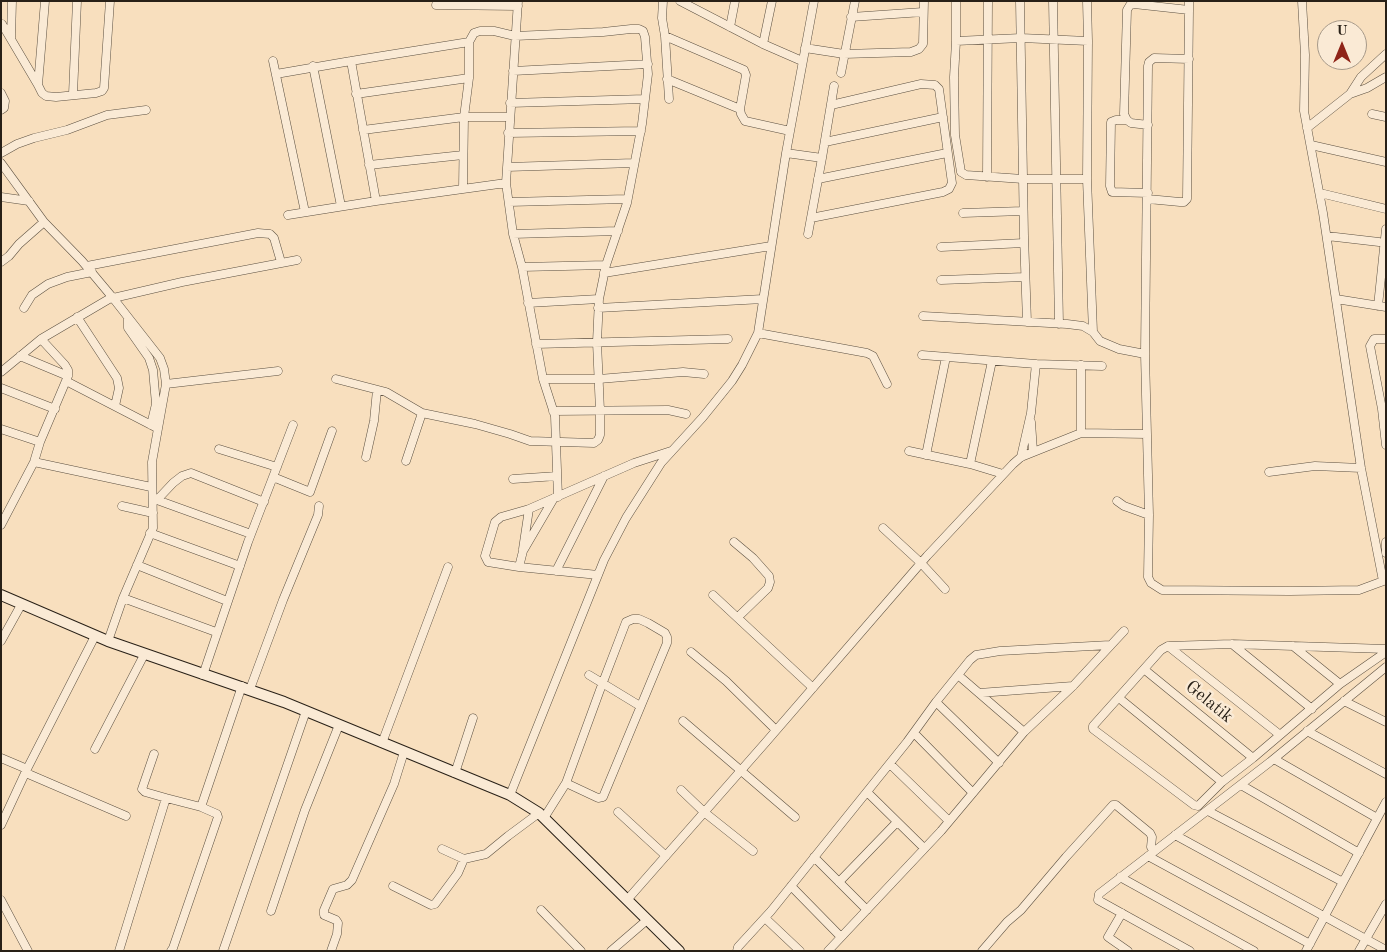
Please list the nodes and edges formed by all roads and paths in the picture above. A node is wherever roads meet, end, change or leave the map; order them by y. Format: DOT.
graph roads {
  1 [pos="12,1"];
  2 [pos="45,1"];
  3 [pos="77,1"];
  4 [pos="110,1"];
  5 [pos="663,1"];
  6 [pos="680,1"];
  7 [pos="699,1"];
  8 [pos="735,1"];
  9 [pos="772,1"];
  10 [pos="814,1"];
  11 [pos="854,1"];
  12 [pos="924,1"];
  13 [pos="956,1"];
  14 [pos="988,1"];
  15 [pos="1020,1"];
  16 [pos="1054,1"];
  17 [pos="1087,1"];
  18 [pos="1189,1"];
  19 [pos="1302,1"];
  20 [pos="518,3"];
  21 [pos="436,6"];
  22 [pos="697,10"];
  23 [pos="1189,10"];
  24 [pos="923,12"];
  25 [pos="851,17"];
  26 [pos="1,24"];
  27 [pos="730,27"];
  28 [pos="515,36"];
  29 [pos="666,36"];
  30 [pos="10,38"];
  31 [pos="1021,38"];
  32 [pos="988,39"];
  33 [pos="1053,40"];
  34 [pos="956,41"];
  35 [pos="1088,41"];
  36 [pos="469,42"];
  37 [pos="763,44"];
  38 [pos="805,48"];
  39 [pos="844,54"];
  40 [pos="1386,54"];
  41 [pos="1189,58"];
  42 [pos="273,61"];
  43 [pos="351,61"];
  44 [pos="802,61"];
  45 [pos="648,64"];
  46 [pos="313,66"];
  47 [pos="513,71"];
  48 [pos="840,73"];
  49 [pos="276,74"];
  50 [pos="1386,77"];
  51 [pos="469,78"];
  52 [pos="667,79"];
  53 [pos="38,84"];
  54 [pos="834,86"];
  55 [pos="1,93"];
  56 [pos="73,94"];
  57 [pos="356,94"];
  58 [pos="1350,94"];
  59 [pos="645,99"];
  60 [pos="669,99"];
  61 [pos="510,103"];
  62 [pos="831,105"];
  63 [pos="740,109"];
  64 [pos="1,110"];
  65 [pos="146,110"];
  66 [pos="1372,114"];
  67 [pos="464,117"];
  68 [pos="510,117"];
  69 [pos="943,117"];
  70 [pos="1386,117"];
  71 [pos="1127,120"];
  72 [pos="1148,125"];
  73 [pos="1307,128"];
  74 [pos="363,130"];
  75 [pos="640,131"];
  76 [pos="790,132"];
  77 [pos="508,133"];
  78 [pos="825,142"];
  79 [pos="1310,145"];
  80 [pos="1,153"];
  81 [pos="786,153"];
  82 [pos="948,153"];
  83 [pos="463,155"];
  84 [pos="822,158"];
  85 [pos="1386,162"];
  86 [pos="1,163"];
  87 [pos="634,163"];
  88 [pos="369,165"];
  89 [pos="507,167"];
  90 [pos="5,174"];
  91 [pos="986,176"];
  92 [pos="818,178"];
  93 [pos="1023,179"];
  94 [pos="1087,179"];
  95 [pos="1057,180"];
  96 [pos="506,183"];
  97 [pos="463,189"];
  98 [pos="1320,193"];
  99 [pos="1148,196"];
  100 [pos="1,197"];
  101 [pos="627,199"];
  102 [pos="29,200"];
  103 [pos="376,200"];
  104 [pos="508,202"];
  105 [pos="341,206"];
  106 [pos="1386,209"];
  107 [pos="1023,211"];
  108 [pos="305,212"];
  109 [pos="963,213"];
  110 [pos="288,215"];
  111 [pos="811,218"];
  112 [pos="44,222"];
  113 [pos="1386,229"];
  114 [pos="618,231"];
  115 [pos="513,234"];
  116 [pos="808,234"];
  117 [pos="1327,236"];
  118 [pos="1379,242"];
  119 [pos="1024,243"];
  120 [pos="771,246"];
  121 [pos="941,247"];
  122 [pos="297,260"];
  123 [pos="1,262"];
  124 [pos="280,262"];
  125 [pos="522,267"];
  126 [pos="89,269"];
  127 [pos="605,269"];
  128 [pos="1025,277"];
  129 [pos="941,280"];
  130 [pos="113,298"];
  131 [pos="1336,298"];
  132 [pos="599,299"];
  133 [pos="763,300"];
  134 [pos="528,303"];
  135 [pos="1382,307"];
  136 [pos="24,308"];
  137 [pos="598,308"];
  138 [pos="923,316"];
  139 [pos="77,317"];
  140 [pos="128,318"];
  141 [pos="1027,322"];
  142 [pos="1060,324"];
  143 [pos="1093,332"];
  144 [pos="758,333"];
  145 [pos="41,339"];
  146 [pos="728,339"];
  147 [pos="1386,339"];
  148 [pos="597,342"];
  149 [pos="536,344"];
  150 [pos="1145,354"];
  151 [pos="922,355"];
  152 [pos="20,356"];
  153 [pos="946,357"];
  154 [pos="992,361"];
  155 [pos="1036,364"];
  156 [pos="1081,365"];
  157 [pos="1102,366"];
  158 [pos="278,371"];
  159 [pos="1,372"];
  160 [pos="704,374"];
  161 [pos="67,379"];
  162 [pos="336,379"];
  163 [pos="543,379"];
  164 [pos="599,379"];
  165 [pos="166,384"];
  166 [pos="887,384"];
  167 [pos="1,388"];
  168 [pos="377,390"];
  169 [pos="115,406"];
  170 [pos="55,409"];
  171 [pos="1384,409"];
  172 [pos="553,411"];
  173 [pos="600,411"];
  174 [pos="422,413"];
  175 [pos="1031,413"];
  176 [pos="686,414"];
  177 [pos="293,425"];
  178 [pos="154,426"];
  179 [pos="1,429"];
  180 [pos="332,431"];
  181 [pos="1081,433"];
  182 [pos="1147,434"];
  183 [pos="40,442"];
  184 [pos="555,443"];
  185 [pos="1386,445"];
  186 [pos="219,449"];
  187 [pos="672,451"];
  188 [pos="909,451"];
  189 [pos="1033,451"];
  190 [pos="926,455"];
  191 [pos="1021,457"];
  192 [pos="366,458"];
  193 [pos="406,461"];
  194 [pos="34,462"];
  195 [pos="970,464"];
  196 [pos="277,466"];
  197 [pos="1361,468"];
  198 [pos="1268,472"];
  199 [pos="1003,474"];
  200 [pos="556,476"];
  201 [pos="604,476"];
  202 [pos="273,477"];
  203 [pos="513,479"];
  204 [pos="152,487"];
  205 [pos="556,497"];
  206 [pos="155,500"];
  207 [pos="1117,501"];
  208 [pos="264,502"];
  209 [pos="122,506"];
  210 [pos="319,506"];
  211 [pos="529,509"];
  212 [pos="153,513"];
  213 [pos="1149,515"];
  214 [pos="1,525"];
  215 [pos="883,528"];
  216 [pos="150,532"];
  217 [pos="251,534"];
  218 [pos="734,542"];
  219 [pos="1386,542"];
  220 [pos="523,551"];
  221 [pos="1386,553"];
  222 [pos="923,560"];
  223 [pos="137,565"];
  224 [pos="240,566"];
  225 [pos="448,567"];
  226 [pos="519,567"];
  227 [pos="556,571"];
  228 [pos="598,575"];
  229 [pos="1384,580"];
  230 [pos="945,589"];
  231 [pos="1,595"];
  232 [pos="713,596"];
  233 [pos="122,598"];
  234 [pos="228,601"];
  235 [pos="21,605"];
  236 [pos="738,617"];
  237 [pos="1124,630"];
  238 [pos="216,632"];
  239 [pos="94,636"];
  240 [pos="1,641"];
  241 [pos="108,641"];
  242 [pos="1232,644"];
  243 [pos="1110,645"];
  244 [pos="1168,646"];
  245 [pos="1293,646"];
  246 [pos="1386,650"];
  247 [pos="692,652"];
  248 [pos="144,655"];
  249 [pos="1385,668"];
  250 [pos="1145,670"];
  251 [pos="203,675"];
  252 [pos="589,675"];
  253 [pos="958,675"];
  254 [pos="603,682"];
  255 [pos="1340,684"];
  256 [pos="1073,686"];
  257 [pos="246,688"];
  258 [pos="813,688"];
  259 [pos="979,693"];
  260 [pos="1119,698"];
  261 [pos="1344,701"];
  262 [pos="936,702"];
  263 [pos="640,706"];
  264 [pos="1312,709"];
  265 [pos="306,711"];
  266 [pos="472,718"];
  267 [pos="683,721"];
  268 [pos="1386,722"];
  269 [pos="340,725"];
  270 [pos="776,730"];
  271 [pos="1307,731"];
  272 [pos="1024,732"];
  273 [pos="914,733"];
  274 [pos="1280,735"];
  275 [pos="382,743"];
  276 [pos="95,749"];
  277 [pos="404,752"];
  278 [pos="154,754"];
  279 [pos="1,758"];
  280 [pos="1254,758"];
  281 [pos="1274,759"];
  282 [pos="999,763"];
  283 [pos="890,764"];
  284 [pos="27,771"];
  285 [pos="740,771"];
  286 [pos="455,772"];
  287 [pos="1386,774"];
  288 [pos="1222,782"];
  289 [pos="566,783"];
  290 [pos="1241,785"];
  291 [pos="681,790"];
  292 [pos="867,792"];
  293 [pos="973,793"];
  294 [pos="510,795"];
  295 [pos="166,798"];
  296 [pos="1386,802"];
  297 [pos="1,806"];
  298 [pos="10,806"];
  299 [pos="201,807"];
  300 [pos="1208,811"];
  301 [pos="618,812"];
  302 [pos="704,812"];
  303 [pos="541,815"];
  304 [pos="126,816"];
  305 [pos="795,817"];
  306 [pos="1378,818"];
  307 [pos="949,821"];
  308 [pos="897,822"];
  309 [pos="1,825"];
  310 [pos="1175,835"];
  311 [pos="924,848"];
  312 [pos="442,849"];
  313 [pos="753,851"];
  314 [pos="1359,853"];
  315 [pos="1151,854"];
  316 [pos="666,856"];
  317 [pos="814,857"];
  318 [pos="464,859"];
  319 [pos="1120,877"];
  320 [pos="839,882"];
  321 [pos="1343,882"];
  322 [pos="393,886"];
  323 [pos="791,886"];
  324 [pos="1,900"];
  325 [pos="626,900"];
  326 [pos="1386,904"];
  327 [pos="541,910"];
  328 [pos="867,910"];
  329 [pos="271,911"];
  330 [pos="1122,913"];
  331 [pos="1325,917"];
  332 [pos="765,918"];
  333 [pos="647,920"];
  334 [pos="841,937"];
  335 [pos="1365,940"];
  336 [pos="1308,947"];
  337 [pos="985,950"];
  338 [pos="1386,950"];
  339 [pos="28,951"];
  340 [pos="119,951"];
  341 [pos="171,951"];
  342 [pos="222,951"];
  343 [pos="331,951"];
  344 [pos="581,951"];
  345 [pos="611,951"];
  346 [pos="679,951"];
  347 [pos="737,951"];
  348 [pos="800,951"];
  349 [pos="828,951"];
  350 [pos="1128,951"];
  351 [pos="1190,951"];
  352 [pos="1254,951"];
  353 [pos="1360,951"];
  1 -- 30 [label="street"];
  2 -- 53 [label="street"];
  3 -- 56 [label="street"];
  4 -- 56 [label="street"];
  5 -- 29 [label="street"];
  6 -- 22 [label="street"];
  7 -- 22 [label="street"];
  8 -- 27 [label="street"];
  9 -- 37 [label="street"];
  10 -- 38 [label="street"];
  11 -- 25 [label="street"];
  12 -- 24 [label="street"];
  13 -- 34 [label="street"];
  14 -- 32 [label="street"];
  15 -- 31 [label="street"];
  16 -- 33 [label="street"];
  17 -- 35 [label="street"];
  18 -- 23 [label="street"];
  19 -- 73 [label="street"];
  20 -- 21 [label="street"];
  20 -- 28 [label="street"];
  22 -- 27 [label="street"];
  23 -- 41 [label="street"];
  23 -- 71 [label="street"];
  24 -- 25 [label="street"];
  24 -- 39 [label="street"];
  25 -- 39 [label="street"];
  26 -- 30 [label="street"];
  27 -- 37 [label="street"];
  28 -- 36 [label="street"];
  28 -- 45 [label="street"];
  28 -- 47 [label="street"];
  29 -- 52 [label="street"];
  29 -- 63 [label="street"];
  30 -- 53 [label="street"];
  31 -- 32 [label="street"];
  31 -- 33 [label="street"];
  31 -- 93 [label="street"];
  32 -- 34 [label="street"];
  32 -- 91 [label="street"];
  33 -- 35 [label="street"];
  33 -- 95 [label="street"];
  34 -- 91 [label="street"];
  35 -- 94 [label="street"];
  36 -- 43 [label="street"];
  36 -- 51 [label="street"];
  37 -- 44 [label="street"];
  38 -- 39 [label="street"];
  38 -- 44 [label="street"];
  39 -- 48 [label="street"];
  40 -- 58 [label="street"];
  41 -- 72 [label="street"];
  41 -- 99 [label="street"];
  42 -- 49 [label="street"];
  43 -- 46 [label="street"];
  43 -- 57 [label="street"];
  44 -- 76 [label="street"];
  45 -- 47 [label="street"];
  45 -- 59 [label="street"];
  46 -- 49 [label="street"];
  46 -- 105 [label="street"];
  47 -- 61 [label="street"];
  49 -- 108 [label="street"];
  50 -- 58 [label="street"];
  51 -- 57 [label="street"];
  51 -- 67 [label="street"];
  52 -- 60 [label="street"];
  52 -- 63 [label="street"];
  53 -- 56 [label="street"];
  54 -- 62 [label="street"];
  55 -- 64 [label="street"];
  57 -- 74 [label="street"];
  58 -- 73 [label="street"];
  59 -- 61 [label="street"];
  59 -- 75 [label="street"];
  61 -- 68 [label="street"];
  62 -- 69 [label="street"];
  62 -- 78 [label="street"];
  63 -- 76 [label="street"];
  65 -- 80 [label="street"];
  66 -- 70 [label="street"];
  67 -- 68 [label="street"];
  67 -- 74 [label="street"];
  67 -- 83 [label="street"];
  68 -- 77 [label="street"];
  69 -- 78 [label="street"];
  69 -- 82 [label="street"];
  71 -- 72 [label="street"];
  71 -- 99 [label="street"];
  72 -- 99 [label="street"];
  73 -- 79 [label="street"];
  74 -- 88 [label="street"];
  75 -- 77 [label="street"];
  75 -- 87 [label="street"];
  76 -- 81 [label="street"];
  77 -- 89 [label="street"];
  78 -- 84 [label="street"];
  79 -- 85 [label="street"];
  79 -- 98 [label="street"];
  81 -- 84 [label="street"];
  81 -- 120 [label="street"];
  82 -- 92 [label="street"];
  82 -- 111 [label="street"];
  83 -- 88 [label="street"];
  83 -- 97 [label="street"];
  84 -- 92 [label="street"];
  86 -- 90 [label="street"];
  87 -- 89 [label="street"];
  87 -- 101 [label="street"];
  88 -- 103 [label="street"];
  89 -- 96 [label="street"];
  90 -- 102 [label="street"];
  91 -- 93 [label="street"];
  92 -- 111 [label="street"];
  93 -- 95 [label="street"];
  93 -- 107 [label="street"];
  94 -- 95 [label="street"];
  94 -- 143 [label="street"];
  95 -- 142 [label="street"];
  96 -- 97 [label="street"];
  96 -- 104 [label="street"];
  97 -- 103 [label="street"];
  98 -- 106 [label="street"];
  98 -- 117 [label="street"];
  99 -- 150 [label="street"];
  100 -- 102 [label="street"];
  101 -- 104 [label="street"];
  101 -- 114 [label="street"];
  102 -- 112 [label="street"];
  103 -- 105 [label="street"];
  104 -- 115 [label="street"];
  105 -- 108 [label="street"];
  107 -- 109 [label="street"];
  107 -- 119 [label="street"];
  108 -- 110 [label="street"];
  111 -- 116 [label="street"];
  112 -- 123 [label="street"];
  112 -- 126 [label="street"];
  113 -- 135 [label="street"];
  114 -- 115 [label="street"];
  114 -- 127 [label="street"];
  115 -- 125 [label="street"];
  117 -- 118 [label="street"];
  117 -- 131 [label="street"];
  119 -- 121 [label="street"];
  119 -- 128 [label="street"];
  120 -- 127 [label="street"];
  120 -- 133 [label="street"];
  122 -- 124 [label="street"];
  124 -- 126 [label="street"];
  124 -- 130 [label="street"];
  125 -- 127 [label="street"];
  125 -- 134 [label="street"];
  126 -- 130 [label="street"];
  126 -- 136 [label="street"];
  127 -- 132 [label="street"];
  128 -- 129 [label="street"];
  128 -- 141 [label="street"];
  130 -- 139 [label="street"];
  130 -- 140 [label="street"];
  131 -- 135 [label="street"];
  131 -- 197 [label="street"];
  132 -- 134 [label="street"];
  132 -- 137 [label="street"];
  133 -- 137 [label="street"];
  133 -- 144 [label="street"];
  134 -- 149 [label="street"];
  137 -- 148 [label="street"];
  138 -- 141 [label="street"];
  139 -- 145 [label="street"];
  139 -- 169 [label="street"];
  140 -- 165 [label="street"];
  140 -- 178 [label="street"];
  141 -- 142 [label="street"];
  142 -- 143 [label="street"];
  143 -- 150 [label="street"];
  144 -- 166 [label="street"];
  144 -- 187 [label="street"];
  145 -- 152 [label="street"];
  145 -- 161 [label="street"];
  146 -- 148 [label="street"];
  147 -- 171 [label="street"];
  148 -- 149 [label="street"];
  148 -- 164 [label="street"];
  149 -- 163 [label="street"];
  150 -- 182 [label="street"];
  151 -- 153 [label="street"];
  152 -- 159 [label="street"];
  152 -- 161 [label="street"];
  153 -- 154 [label="street"];
  153 -- 190 [label="street"];
  154 -- 155 [label="street"];
  154 -- 195 [label="street"];
  155 -- 156 [label="street"];
  155 -- 175 [label="street"];
  156 -- 157 [label="street"];
  156 -- 181 [label="street"];
  158 -- 165 [label="street"];
  160 -- 164 [label="street"];
  161 -- 169 [label="street"];
  161 -- 170 [label="street"];
  162 -- 168 [label="street"];
  163 -- 164 [label="street"];
  163 -- 172 [label="street"];
  164 -- 173 [label="street"];
  165 -- 178 [label="street"];
  167 -- 170 [label="street"];
  168 -- 174 [label="street"];
  168 -- 192 [label="street"];
  169 -- 178 [label="street"];
  170 -- 183 [label="street"];
  171 -- 185 [label="street"];
  172 -- 173 [label="street"];
  172 -- 184 [label="street"];
  173 -- 176 [label="street"];
  173 -- 184 [label="street"];
  174 -- 184 [label="street"];
  174 -- 193 [label="street"];
  175 -- 189 [label="street"];
  175 -- 191 [label="street"];
  177 -- 196 [label="street"];
  178 -- 204 [label="street"];
  179 -- 183 [label="street"];
  180 -- 202 [label="street"];
  181 -- 182 [label="street"];
  181 -- 189 [label="street"];
  182 -- 213 [label="street"];
  183 -- 194 [label="street"];
  184 -- 200 [label="street"];
  186 -- 196 [label="street"];
  187 -- 201 [label="street"];
  187 -- 228 [label="street"];
  188 -- 190 [label="street"];
  189 -- 191 [label="street"];
  190 -- 195 [label="street"];
  191 -- 199 [label="street"];
  194 -- 204 [label="street"];
  194 -- 214 [label="street"];
  195 -- 199 [label="street"];
  196 -- 202 [label="street"];
  197 -- 198 [label="street"];
  197 -- 229 [label="street"];
  199 -- 222 [label="street"];
  200 -- 203 [label="street"];
  200 -- 205 [label="street"];
  201 -- 205 [label="street"];
  201 -- 227 [label="street"];
  202 -- 208 [label="street"];
  204 -- 206 [label="street"];
  205 -- 211 [label="street"];
  205 -- 220 [label="street"];
  206 -- 208 [label="street"];
  206 -- 212 [label="street"];
  206 -- 217 [label="street"];
  207 -- 213 [label="street"];
  208 -- 217 [label="street"];
  209 -- 212 [label="street"];
  210 -- 257 [label="street"];
  211 -- 220 [label="street"];
  211 -- 226 [label="street"];
  212 -- 216 [label="street"];
  213 -- 229 [label="street"];
  215 -- 222 [label="street"];
  216 -- 223 [label="street"];
  216 -- 224 [label="street"];
  217 -- 224 [label="street"];
  218 -- 236 [label="street"];
  219 -- 221 [label="street"];
  220 -- 226 [label="street"];
  222 -- 230 [label="street"];
  222 -- 258 [label="street"];
  223 -- 233 [label="street"];
  223 -- 234 [label="street"];
  224 -- 234 [label="street"];
  225 -- 275 [label="street"];
  226 -- 227 [label="street"];
  227 -- 228 [label="street"];
  228 -- 294 [label="street"];
  231 -- 235 [label="main road"];
  232 -- 236 [label="street"];
  233 -- 238 [label="street"];
  233 -- 241 [label="street"];
  234 -- 238 [label="street"];
  235 -- 239 [label="main road"];
  235 -- 240 [label="street"];
  236 -- 258 [label="street"];
  237 -- 243 [label="street"];
  238 -- 251 [label="street"];
  239 -- 241 [label="main road"];
  239 -- 284 [label="street"];
  241 -- 248 [label="main road"];
  242 -- 244 [label="street"];
  242 -- 245 [label="street"];
  242 -- 264 [label="street"];
  243 -- 253 [label="street"];
  243 -- 256 [label="street"];
  244 -- 250 [label="street"];
  244 -- 274 [label="street"];
  245 -- 246 [label="street"];
  245 -- 255 [label="street"];
  246 -- 255 [label="street"];
  247 -- 270 [label="street"];
  248 -- 251 [label="main road"];
  248 -- 276 [label="street"];
  249 -- 261 [label="street"];
  250 -- 260 [label="street"];
  250 -- 280 [label="street, Gelatik"];
  251 -- 257 [label="main road"];
  252 -- 254 [label="street"];
  253 -- 259 [label="street"];
  253 -- 262 [label="street"];
  254 -- 263 [label="street"];
  254 -- 263 [label="street"];
  254 -- 289 [label="street"];
  255 -- 264 [label="street"];
  256 -- 259 [label="street"];
  256 -- 272 [label="street"];
  257 -- 265 [label="main road"];
  257 -- 299 [label="street"];
  258 -- 270 [label="street"];
  259 -- 272 [label="street"];
  260 -- 288 [label="street"];
  260 -- 288 [label="street"];
  261 -- 268 [label="street"];
  261 -- 271 [label="street"];
  262 -- 273 [label="street"];
  262 -- 282 [label="street"];
  263 -- 289 [label="street"];
  264 -- 274 [label="street"];
  265 -- 269 [label="main road"];
  265 -- 342 [label="street"];
  266 -- 286 [label="street"];
  267 -- 285 [label="street"];
  269 -- 275 [label="main road"];
  269 -- 329 [label="street"];
  270 -- 285 [label="street"];
  271 -- 281 [label="street"];
  271 -- 287 [label="street"];
  272 -- 282 [label="street"];
  273 -- 283 [label="street"];
  273 -- 293 [label="street"];
  274 -- 280 [label="street"];
  275 -- 277 [label="main road"];
  277 -- 286 [label="main road"];
  277 -- 343 [label="street"];
  278 -- 295 [label="street"];
  279 -- 284 [label="street"];
  280 -- 288 [label="street"];
  281 -- 290 [label="street"];
  281 -- 306 [label="street"];
  282 -- 293 [label="street"];
  283 -- 292 [label="street"];
  283 -- 307 [label="street"];
  284 -- 298 [label="street"];
  284 -- 304 [label="street"];
  285 -- 302 [label="street"];
  285 -- 305 [label="street"];
  286 -- 294 [label="main road"];
  289 -- 303 [label="street"];
  290 -- 300 [label="street"];
  290 -- 314 [label="street"];
  291 -- 302 [label="street"];
  292 -- 308 [label="street"];
  292 -- 317 [label="street"];
  293 -- 307 [label="street"];
  294 -- 303 [label="main road"];
  295 -- 299 [label="street"];
  295 -- 340 [label="street"];
  296 -- 306 [label="street"];
  297 -- 298 [label="street"];
  298 -- 309 [label="street"];
  299 -- 341 [label="street"];
  300 -- 310 [label="street"];
  300 -- 321 [label="street"];
  301 -- 316 [label="street"];
  302 -- 313 [label="street"];
  302 -- 316 [label="street"];
  303 -- 318 [label="street"];
  303 -- 325 [label="main road"];
  306 -- 314 [label="street"];
  307 -- 311 [label="street"];
  308 -- 311 [label="street"];
  308 -- 320 [label="street"];
  310 -- 315 [label="street"];
  310 -- 331 [label="street"];
  311 -- 328 [label="street"];
  312 -- 318 [label="street"];
  314 -- 321 [label="street"];
  315 -- 319 [label="street"];
  315 -- 336 [label="street"];
  315 -- 337 [label="street"];
  316 -- 325 [label="street"];
  317 -- 320 [label="street"];
  317 -- 323 [label="street"];
  318 -- 322 [label="street"];
  319 -- 330 [label="street"];
  319 -- 352 [label="street"];
  320 -- 328 [label="street"];
  321 -- 331 [label="street"];
  323 -- 332 [label="street"];
  323 -- 334 [label="street"];
  324 -- 339 [label="street"];
  325 -- 333 [label="main road"];
  326 -- 335 [label="street"];
  327 -- 344 [label="street"];
  328 -- 334 [label="street"];
  330 -- 350 [label="street"];
  330 -- 351 [label="street"];
  331 -- 335 [label="street"];
  331 -- 336 [label="street"];
  332 -- 347 [label="street"];
  332 -- 348 [label="street"];
  333 -- 345 [label="street"];
  333 -- 346 [label="main road"];
  334 -- 349 [label="street"];
  335 -- 338 [label="street"];
  335 -- 353 [label="street"];
}
